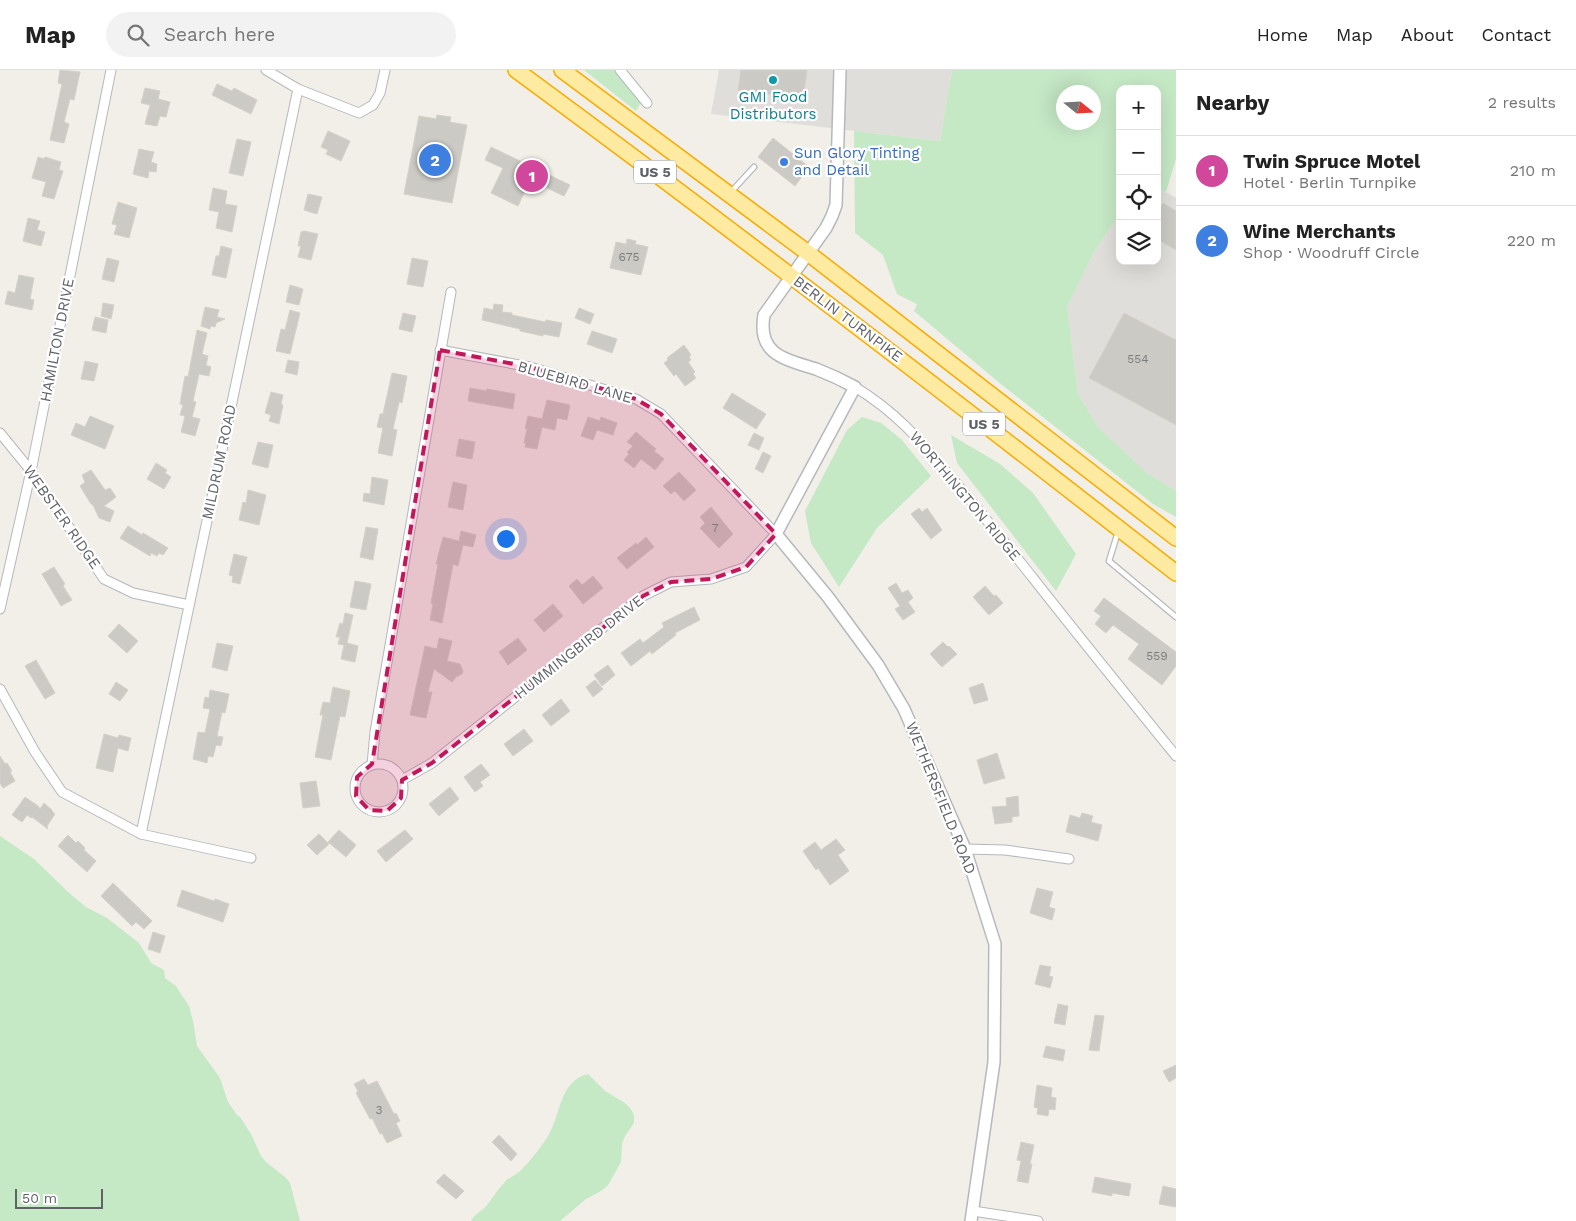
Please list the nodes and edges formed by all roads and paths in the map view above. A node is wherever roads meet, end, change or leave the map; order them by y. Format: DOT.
graph roads {
  1 [pos="111,70"];
  2 [pos="266,70"];
  3 [pos="385,70"];
  4 [pos="516,70"];
  5 [pos="562,70"];
  6 [pos="620,70"];
  7 [pos="840,70"];
  8 [pos="298,90"];
  9 [pos="647,103"];
  10 [pos="754,167"];
  11 [pos="730,194"];
  12 [pos="808,253"];
  13 [pos="792,276"];
  14 [pos="451,292"];
  15 [pos="440,350"];
  16 [pos="855,387"];
  17 [pos="0,434"];
  18 [pos="31,471"];
  19 [pos="1119,529"];
  20 [pos="776,534"];
  21 [pos="1176,538"];
  22 [pos="1176,573"];
  23 [pos="189,605"];
  24 [pos="0,609"];
  25 [pos="1176,617"];
  26 [pos="0,689"];
  27 [pos="1176,756"];
  28 [pos="372,764"];
  29 [pos="402,780"];
  30 [pos="141,834"];
  31 [pos="965,849"];
  32 [pos="251,858"];
  33 [pos="1069,859"];
  34 [pos="972,1216"];
  35 [pos="1038,1221"];
  1 -- 18 [label="street, HAMILTON DRIVE"];
  2 -- 8 [label="street"];
  3 -- 8 [label="street"];
  4 -- 13 [label="highway, BERLIN TURNPIKE / US 5"];
  5 -- 11 [label="highway, BERLIN TURNPIKE / US 5"];
  6 -- 9 [label="street"];
  7 -- 12 [label="street, WORTHINGTON RIDGE"];
  8 -- 23 [label="street, MILDRUM ROAD"];
  10 -- 11 [label="lane"];
  11 -- 12 [label="highway, BERLIN TURNPIKE / US 5"];
  12 -- 13 [label="street, WORTHINGTON RIDGE"];
  12 -- 21 [label="highway, BERLIN TURNPIKE / US 5"];
  13 -- 16 [label="street, WORTHINGTON RIDGE"];
  13 -- 19 [label="highway, BERLIN TURNPIKE / US 5"];
  14 -- 15 [label="street"];
  15 -- 20 [label="street, BLUEBIRD LANE"];
  15 -- 28 [label="street"];
  16 -- 20 [label="street, HUMMINGBIRD DRIVE"];
  16 -- 27 [label="street, WORTHINGTON RIDGE"];
  17 -- 18 [label="street, WEBSTER RIDGE"];
  18 -- 23 [label="street, WEBSTER RIDGE"];
  18 -- 24 [label="street, HAMILTON DRIVE"];
  19 -- 22 [label="highway, BERLIN TURNPIKE / US 5"];
  19 -- 25 [label="lane"];
  20 -- 29 [label="street, HUMMINGBIRD DRIVE"];
  20 -- 31 [label="street, WETHERSFIELD ROAD"];
  23 -- 30 [label="street, MILDRUM ROAD"];
  26 -- 30 [label="street"];
  28 -- 29 [label="street"];
  28 -- 29 [label="street"];
  30 -- 32 [label="street"];
  31 -- 33 [label="street"];
  31 -- 34 [label="street, WETHERSFIELD ROAD"];
  34 -- 35 [label="street"];
}
